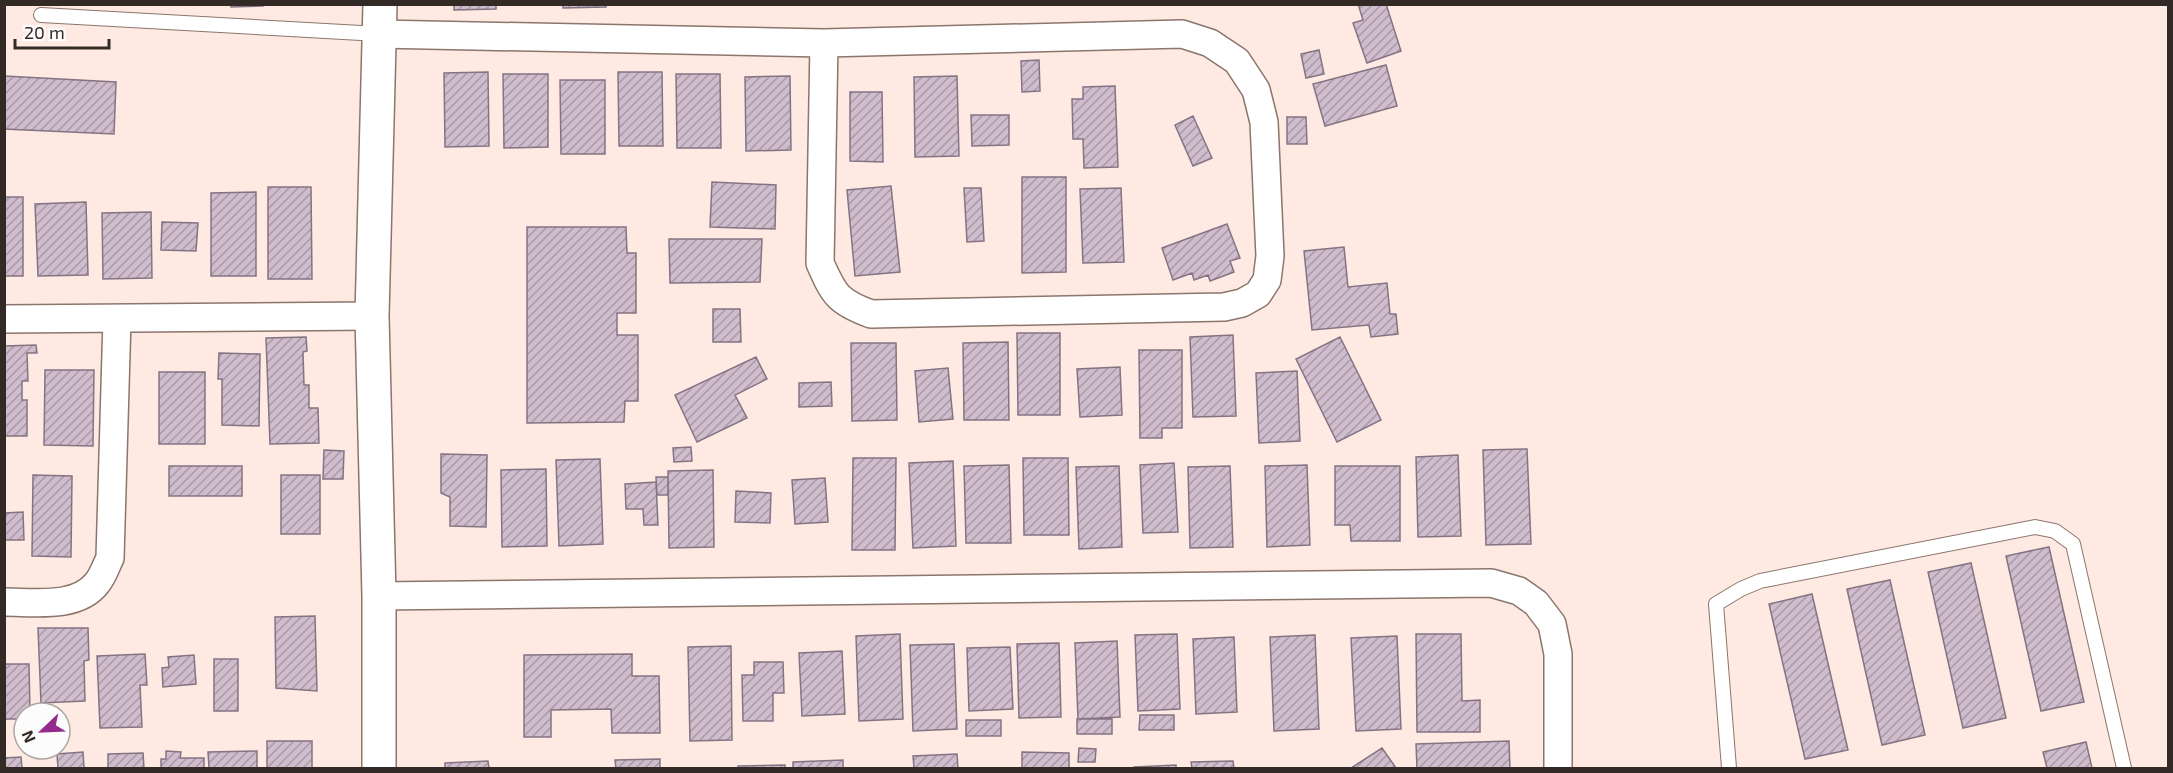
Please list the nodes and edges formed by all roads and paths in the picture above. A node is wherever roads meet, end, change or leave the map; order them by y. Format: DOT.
graph roads {
  1 [pos="41,15"];
  2 [pos="380,20"];
  3 [pos="824,44"];
  4 [pos="372,316"];
  5 [pos="4,319"];
  6 [pos="117,319"];
  7 [pos="379,596"];
  8 [pos="4,602"];
  9 [pos="379,768"];
  10 [pos="1558,768"];
  11 [pos="1729,768"];
  12 [pos="2124,768"];
  1 -- 2 [label="lane"];
  2 -- 3 [label="street"];
  2 -- 4 [label="street"];
  3 -- 3 [label="street"];
  4 -- 6 [label="street"];
  4 -- 7 [label="street"];
  5 -- 6 [label="street"];
  6 -- 8 [label="street"];
  7 -- 9 [label="street"];
  7 -- 10 [label="street"];
  11 -- 12 [label="lane"];
}
